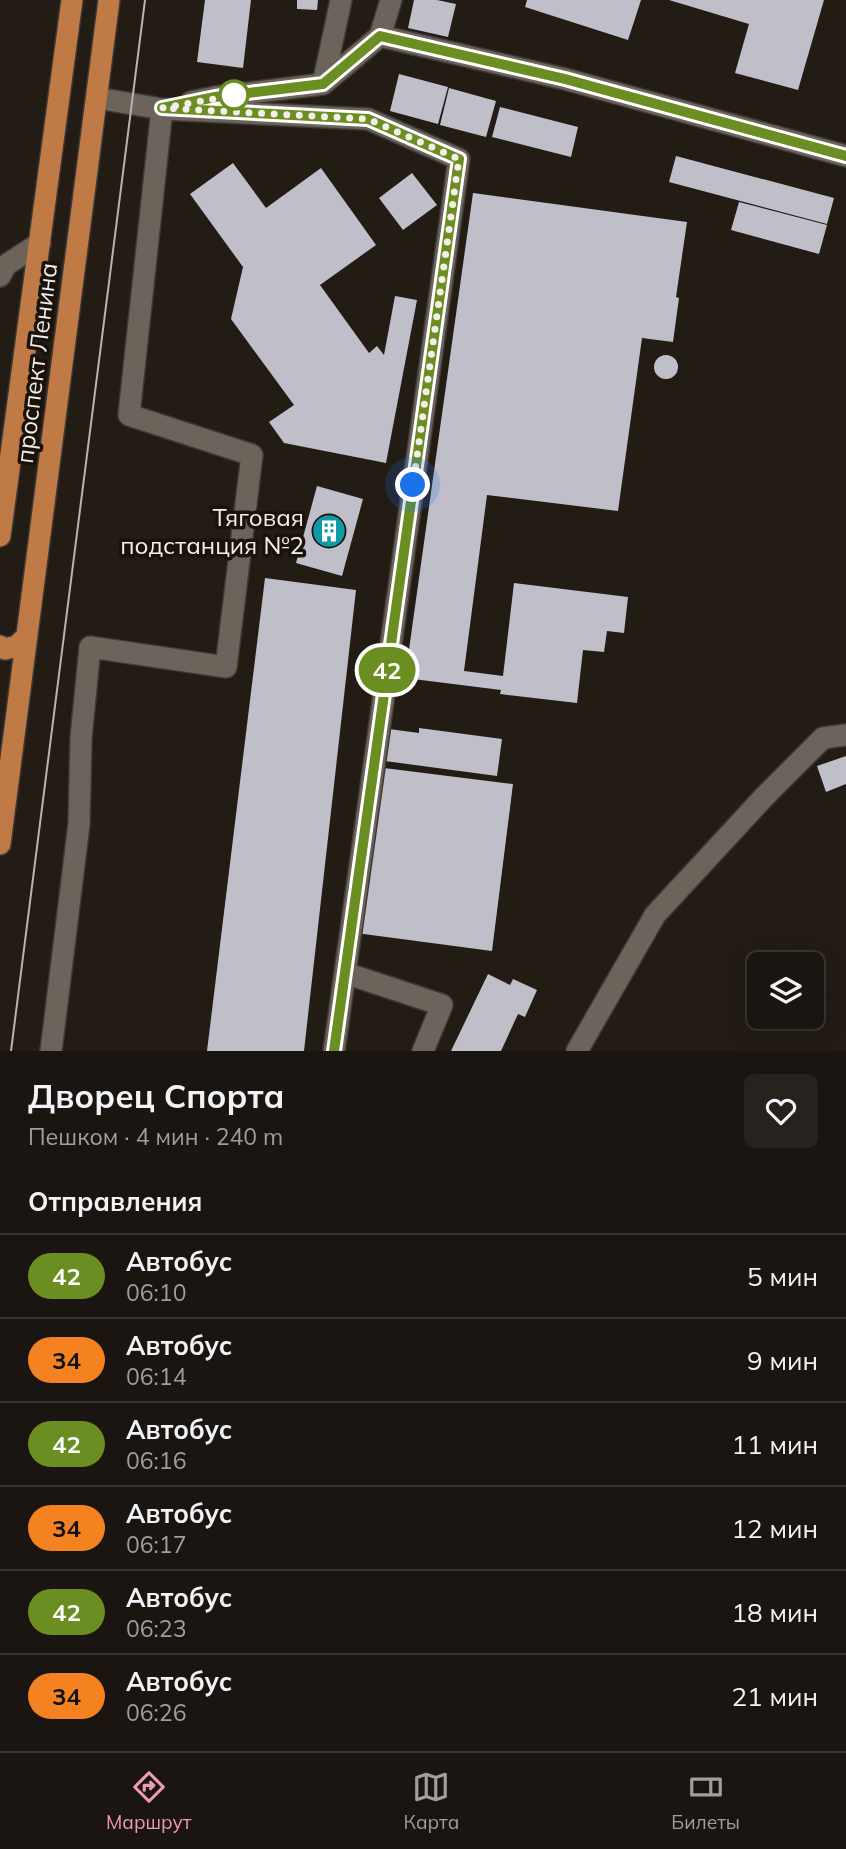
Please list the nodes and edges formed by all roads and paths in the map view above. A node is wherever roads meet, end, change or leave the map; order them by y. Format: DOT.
graph roads {
  1 [pos="72,0"];
  2 [pos="109,0"];
  3 [pos="341,0"];
  4 [pos="391,0"];
  5 [pos="380,36"];
  6 [pos="323,84"];
  7 [pos="58,93"];
  8 [pos="97,98"];
  9 [pos="162,108"];
  10 [pos="846,156"];
  11 [pos="40,243"];
  12 [pos="0,276"];
  13 [pos="0,536"];
  14 [pos="27,636"];
  15 [pos="0,646"];
  16 [pos="846,735"];
  17 [pos="0,844"];
  18 [pos="345,973"];
  19 [pos="51,1051"];
  20 [pos="334,1051"];
  21 [pos="423,1051"];
  22 [pos="578,1051"];
  1 -- 7 [label="main road, проспект Ленина"];
  2 -- 8 [label="main road, проспект Ленина"];
  3 -- 6 [label="street"];
  4 -- 5 [label="street"];
  5 -- 6 [label="street"];
  5 -- 10 [label="street"];
  6 -- 9 [label="street"];
  7 -- 8 [label="main road"];
  7 -- 11 [label="main road, проспект Ленина"];
  8 -- 9 [label="street"];
  8 -- 14 [label="main road, проспект Ленина"];
  9 -- 18 [label="street"];
  9 -- 19 [label="street"];
  11 -- 12 [label="street"];
  11 -- 13 [label="main road, проспект Ленина"];
  14 -- 15 [label="main road"];
  14 -- 17 [label="main road, проспект Ленина"];
  16 -- 22 [label="street"];
  18 -- 20 [label="street"];
  18 -- 21 [label="street"];
}
